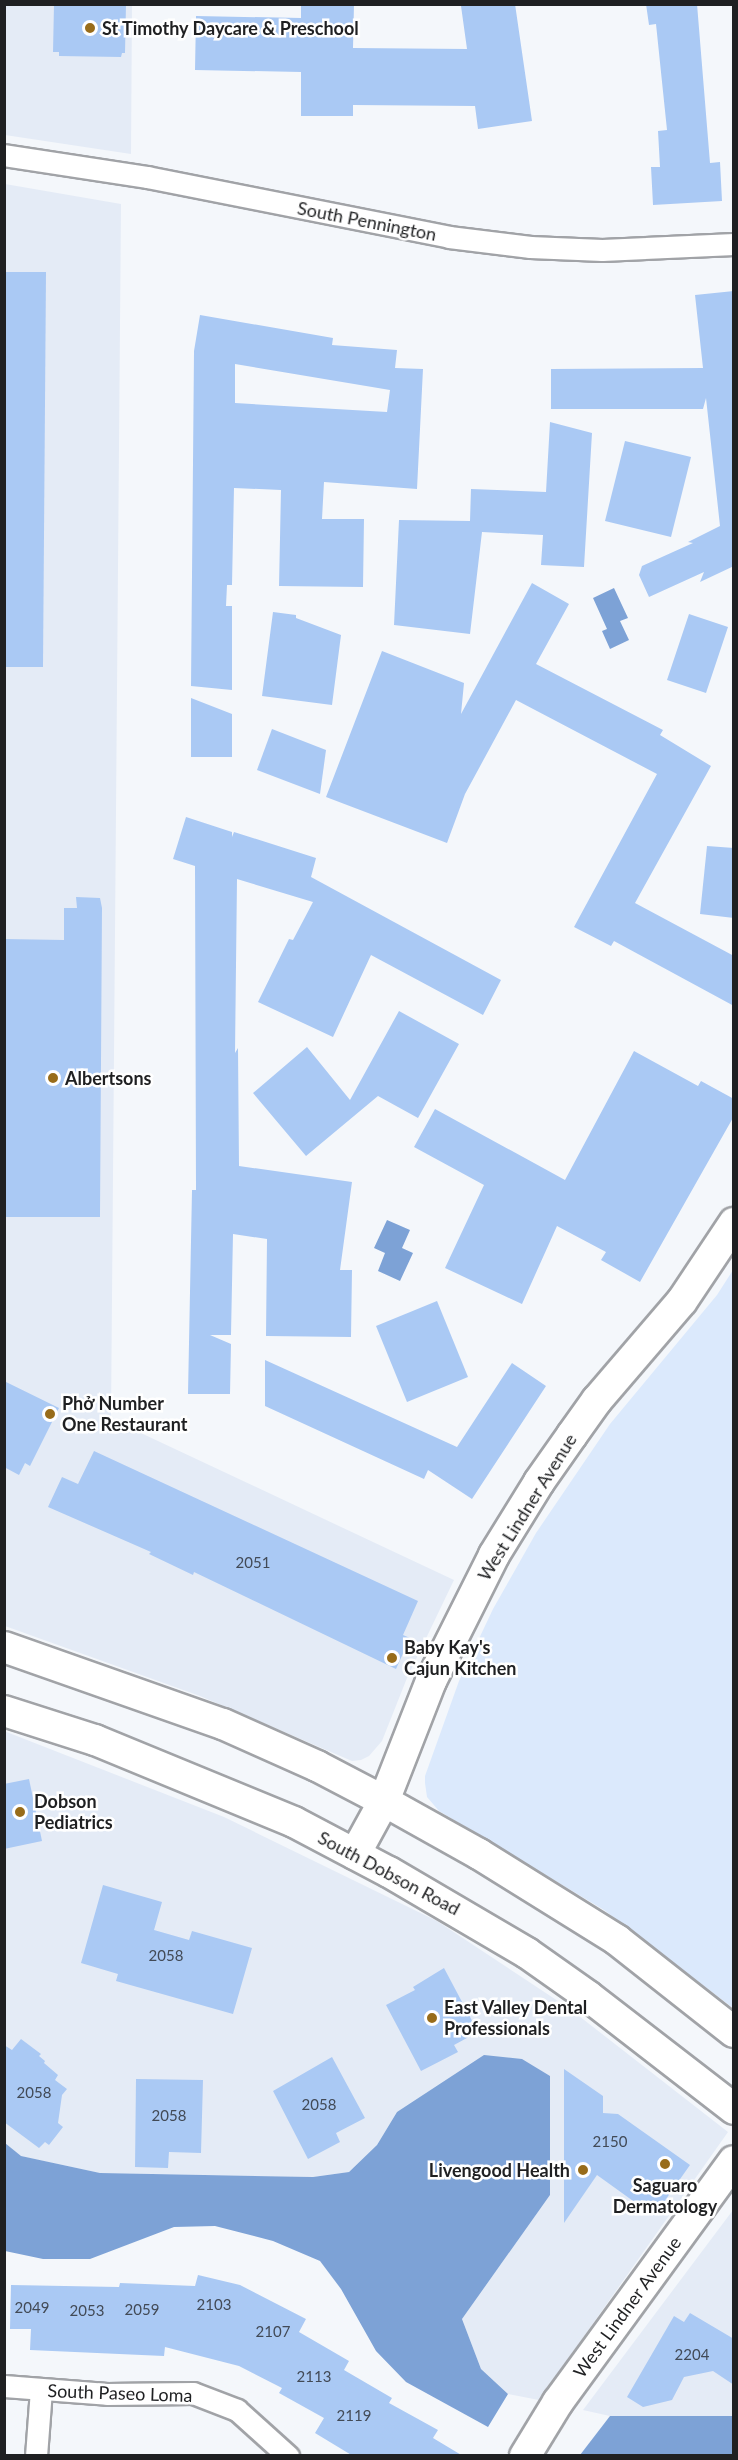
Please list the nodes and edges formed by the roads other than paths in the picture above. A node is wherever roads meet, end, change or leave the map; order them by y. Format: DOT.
graph roads {
  1 [pos="4,155"];
  2 [pos="734,244"];
  3 [pos="734,1223"];
  4 [pos="4,1647"];
  5 [pos="4,1711"];
  6 [pos="384,1801"];
  7 [pos="355,1854"];
  8 [pos="734,2032"];
  9 [pos="734,2109"];
  10 [pos="734,2162"];
  11 [pos="4,2386"];
  12 [pos="41,2390"];
  13 [pos="36,2456"];
  14 [pos="288,2456"];
  15 [pos="525,2456"];
  1 -- 2 [label="street, South Pennington"];
  3 -- 6 [label="main road, West Lindner Avenue"];
  4 -- 6 [label="main road"];
  5 -- 7 [label="main road, South Dobson Road"];
  6 -- 7 [label="main road, West Lindner Avenue"];
  6 -- 8 [label="main road"];
  7 -- 9 [label="main road, South Dobson Road"];
  10 -- 15 [label="main road, West Lindner Avenue"];
  11 -- 12 [label="street, South Paseo Loma"];
  12 -- 13 [label="street"];
  12 -- 14 [label="street, South Paseo Loma"];
}
